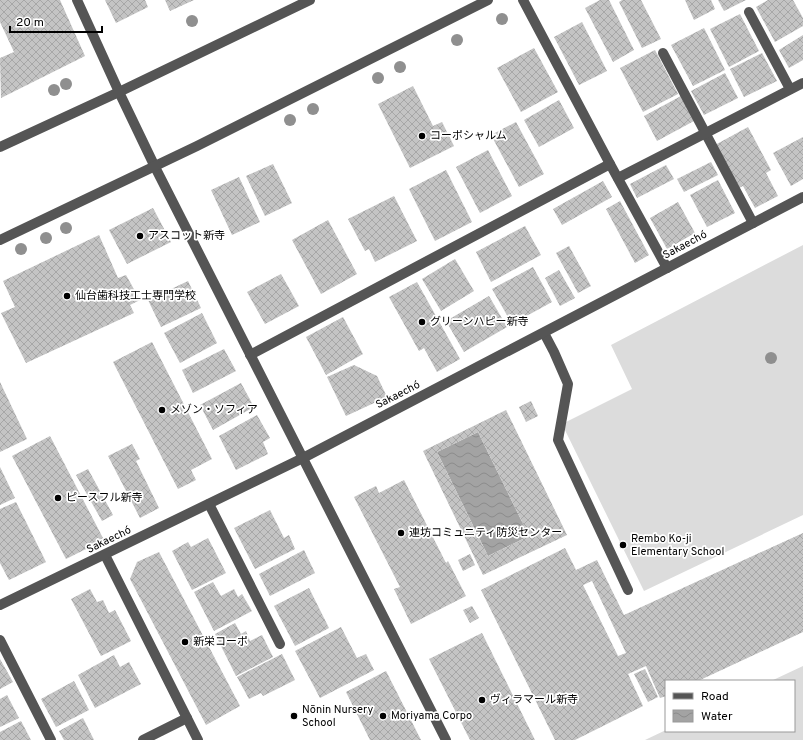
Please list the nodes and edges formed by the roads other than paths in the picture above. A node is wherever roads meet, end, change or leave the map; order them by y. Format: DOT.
graph roads {
  1 [pos="77,0"];
  2 [pos="310,0"];
  3 [pos="488,0"];
  4 [pos="523,0"];
  5 [pos="749,12"];
  6 [pos="663,53"];
  7 [pos="803,83"];
  8 [pos="790,89"];
  9 [pos="119,92"];
  10 [pos="705,133"];
  11 [pos="0,147"];
  12 [pos="610,164"];
  13 [pos="155,167"];
  14 [pos="618,178"];
  15 [pos="803,197"];
  16 [pos="753,224"];
  17 [pos="0,240"];
  18 [pos="667,268"];
  19 [pos="544,333"];
  20 [pos="250,355"];
  21 [pos="303,458"];
  22 [pos="209,504"];
  23 [pos="105,555"];
  24 [pos="628,590"];
  25 [pos="0,605"];
  26 [pos="0,640"];
  27 [pos="280,644"];
  28 [pos="187,718"];
  29 [pos="50,740"];
  30 [pos="143,740"];
  31 [pos="198,740"];
  32 [pos="446,740"];
  1 -- 9 [label="street"];
  2 -- 9 [label="street"];
  3 -- 13 [label="street"];
  4 -- 12 [label="street"];
  5 -- 8 [label="street"];
  6 -- 10 [label="street"];
  7 -- 8 [label="street"];
  8 -- 10 [label="street"];
  9 -- 11 [label="street"];
  9 -- 13 [label="street"];
  10 -- 14 [label="street"];
  10 -- 16 [label="street"];
  12 -- 14 [label="street"];
  12 -- 20 [label="street"];
  13 -- 17 [label="street"];
  13 -- 20 [label="street"];
  14 -- 18 [label="street"];
  15 -- 16 [label="street, Sakaechó"];
  16 -- 18 [label="street, Sakaechó"];
  18 -- 19 [label="street, Sakaechó"];
  19 -- 21 [label="street, Sakaechó"];
  19 -- 24 [label="street"];
  20 -- 21 [label="street"];
  21 -- 22 [label="street, Sakaechó"];
  21 -- 32 [label="street"];
  22 -- 23 [label="street, Sakaechó"];
  22 -- 27 [label="street"];
  23 -- 25 [label="street, Sakaechó"];
  23 -- 28 [label="street"];
  26 -- 29 [label="street"];
  28 -- 30 [label="street"];
  28 -- 31 [label="street"];
}
